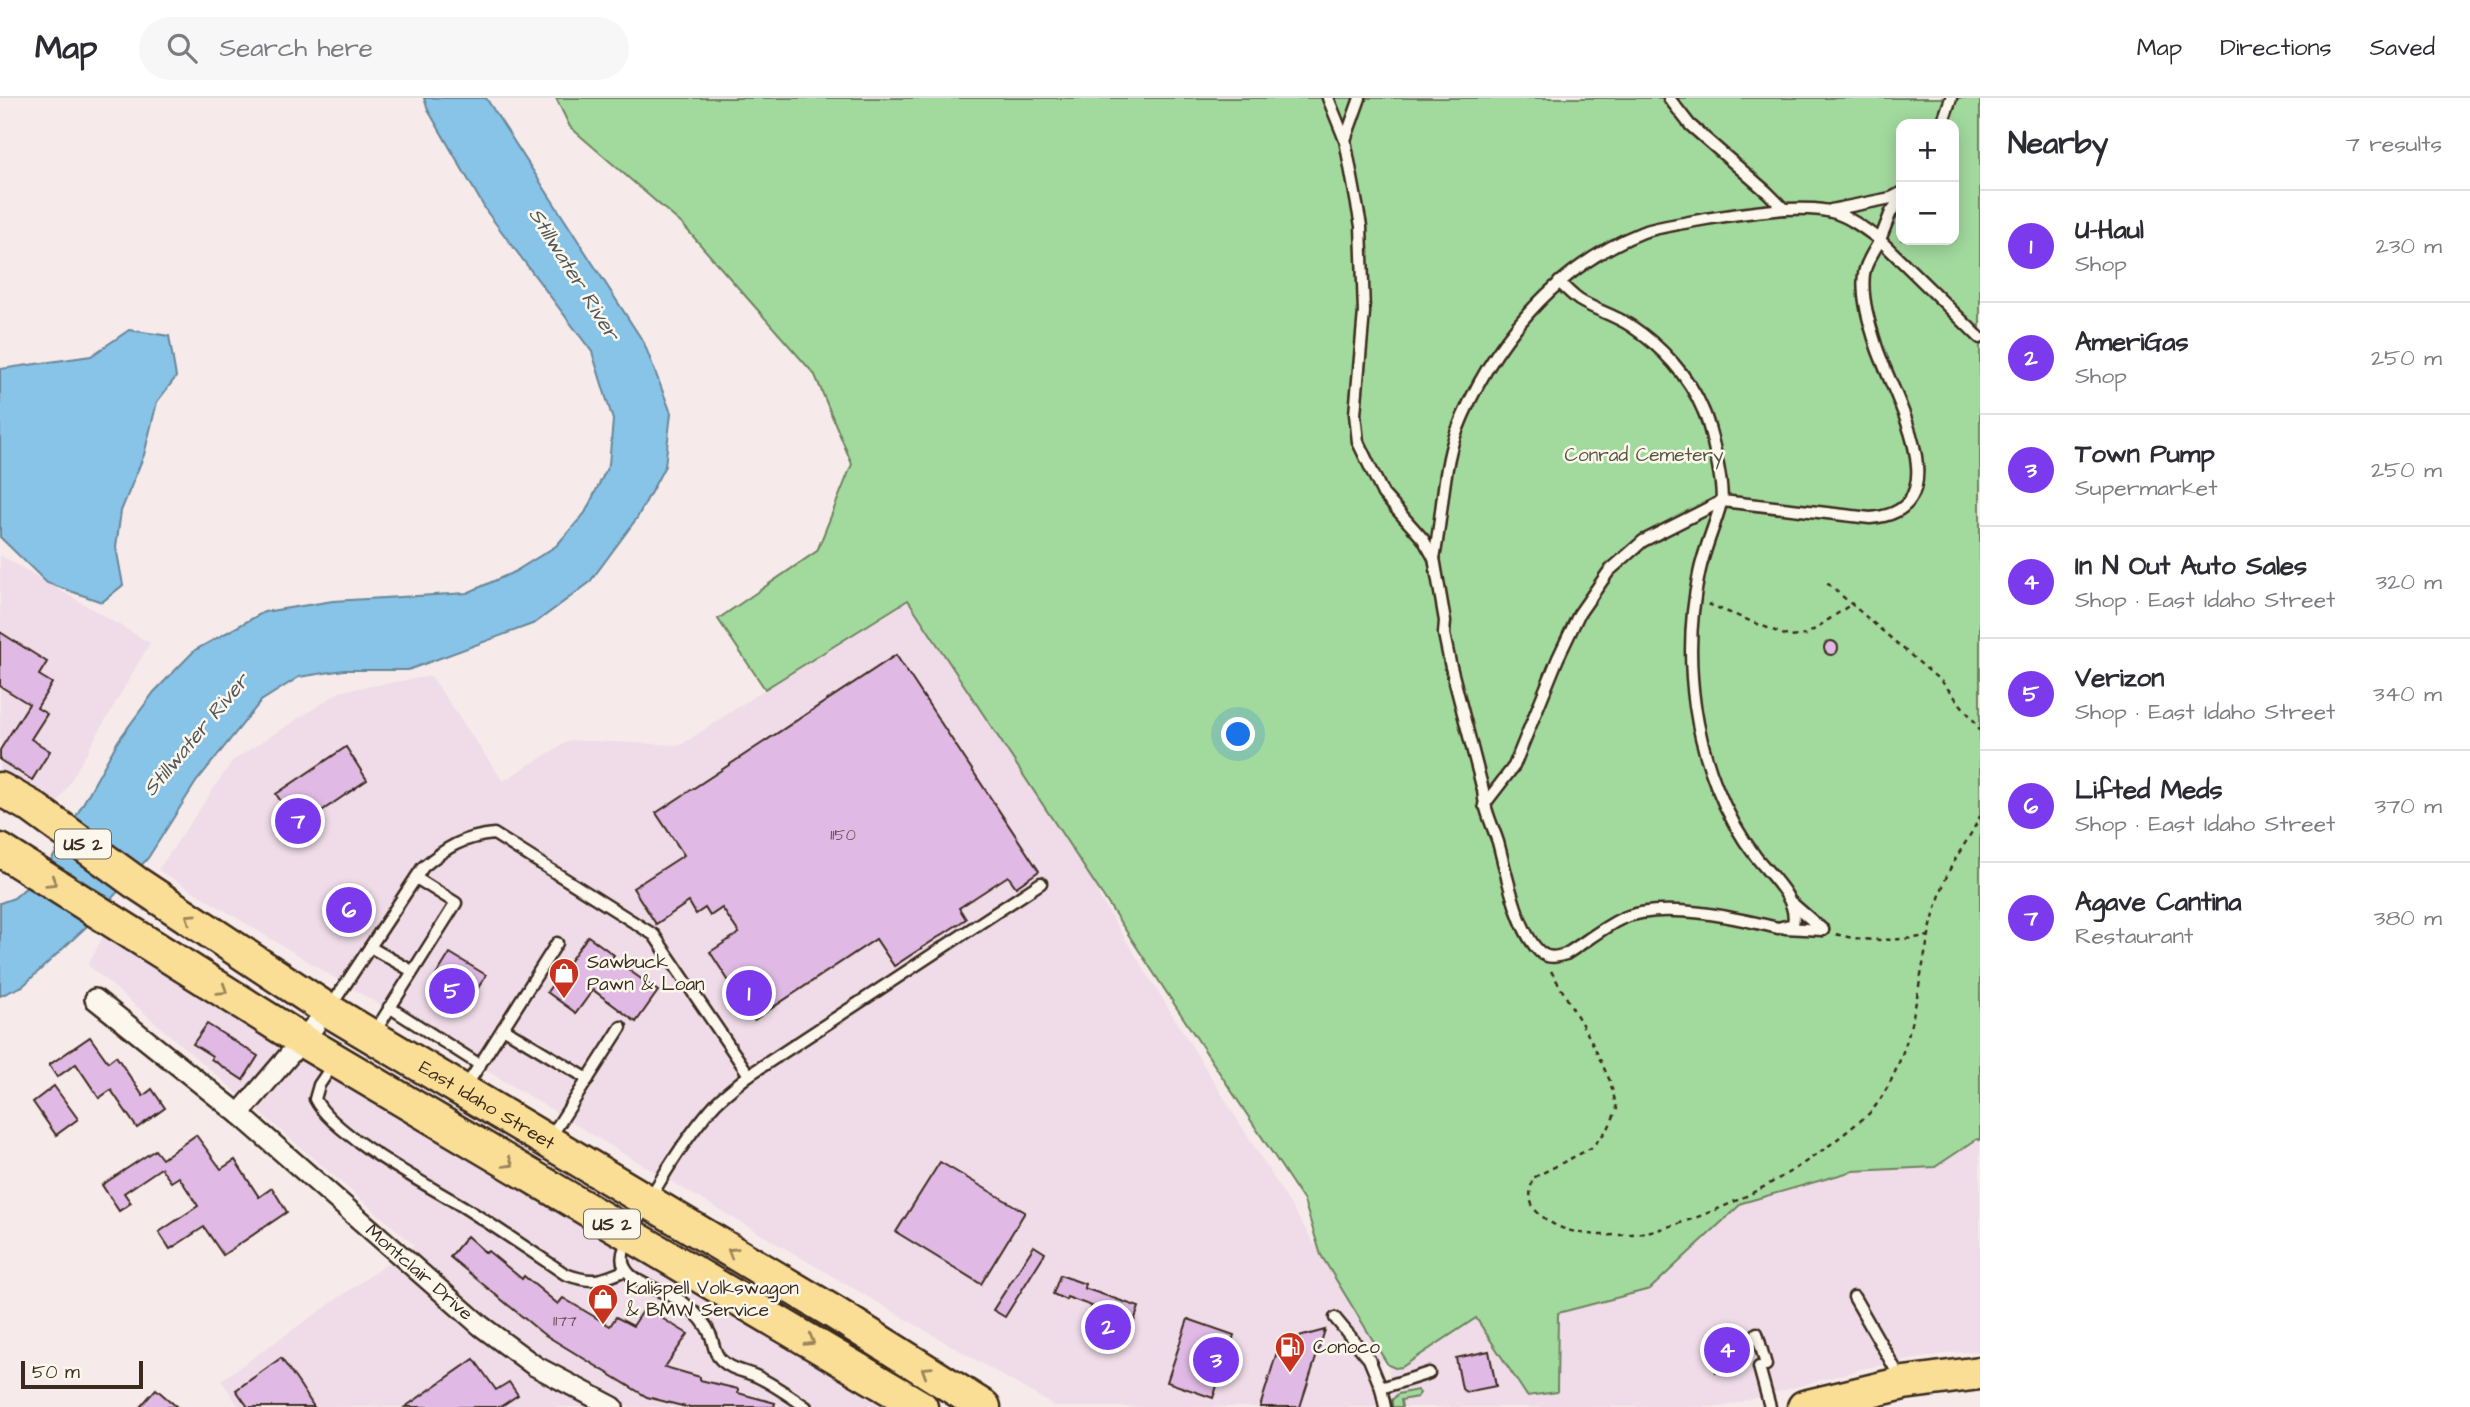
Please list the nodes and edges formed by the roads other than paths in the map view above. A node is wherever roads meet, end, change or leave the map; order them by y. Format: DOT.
graph roads {
  1 [pos="1328,98"];
  2 [pos="1360,98"];
  3 [pos="1669,98"];
  4 [pos="1951,98"];
  5 [pos="1944,119"];
  6 [pos="1345,140"];
  7 [pos="1896,196"];
  8 [pos="1896,204"];
  9 [pos="1784,209"];
  10 [pos="1828,211"];
  11 [pos="1880,240"];
  12 [pos="1559,282"];
  13 [pos="1980,338"];
  14 [pos="1722,501"];
  15 [pos="1434,558"];
  16 [pos="0,789"];
  17 [pos="1484,805"];
  18 [pos="0,850"];
  19 [pos="416,878"];
  20 [pos="1041,883"];
  21 [pos="1791,902"];
  22 [pos="1778,928"];
  23 [pos="556,943"];
  24 [pos="370,947"];
  25 [pos="412,971"];
  26 [pos="95,999"];
  27 [pos="389,1007"];
  28 [pos="315,1025"];
  29 [pos="621,1027"];
  30 [pos="503,1028"];
  31 [pos="372,1037"];
  32 [pos="336,1060"];
  33 [pos="480,1065"];
  34 [pos="749,1075"];
  35 [pos="588,1079"];
  36 [pos="463,1091"];
  37 [pos="403,1100"];
  38 [pos="239,1114"];
  39 [pos="548,1142"];
  40 [pos="649,1202"];
  41 [pos="631,1235"];
  42 [pos="626,1270"];
  43 [pos="1854,1297"];
  44 [pos="1335,1318"];
  45 [pos="1757,1333"];
  46 [pos="1429,1373"];
  47 [pos="1980,1373"];
  48 [pos="1904,1383"];
  49 [pos="1381,1388"];
  50 [pos="613,1407"];
  51 [pos="806,1407"];
  52 [pos="921,1407"];
  53 [pos="984,1407"];
  54 [pos="1385,1407"];
  55 [pos="1770,1407"];
  56 [pos="1804,1407"];
  1 -- 6 [label="lane"];
  2 -- 6 [label="lane"];
  3 -- 9 [label="lane"];
  4 -- 5 [label="lane"];
  6 -- 15 [label="lane"];
  7 -- 10 [label="lane"];
  8 -- 11 [label="lane"];
  9 -- 10 [label="lane"];
  9 -- 12 [label="lane"];
  10 -- 11 [label="lane"];
  11 -- 13 [label="lane"];
  11 -- 14 [label="lane"];
  12 -- 14 [label="lane"];
  12 -- 15 [label="lane"];
  14 -- 17 [label="lane"];
  14 -- 21 [label="lane"];
  15 -- 17 [label="lane"];
  28 -- 16 [label="highway, East Idaho Street / US 2, one-way"];
  17 -- 22 [label="lane"];
  18 -- 28 [label="highway, East Idaho Street / US 2, one-way"];
  19 -- 24 [label="lane"];
  19 -- 25 [label="lane"];
  19 -- 34 [label="lane"];
  20 -- 34 [label="lane"];
  21 -- 22 [label="lane"];
  21 -- 22 [label="lane"];
  23 -- 30 [label="lane"];
  24 -- 25 [label="lane"];
  24 -- 28 [label="lane"];
  25 -- 27 [label="lane"];
  26 -- 38 [label="street, Montclair Drive"];
  27 -- 31 [label="lane"];
  27 -- 33 [label="lane"];
  28 -- 31 [label="highway, East Idaho Street / US 2"];
  28 -- 32 [label="highway, East Idaho Street / US 2"];
  28 -- 38 [label="street"];
  29 -- 35 [label="lane"];
  30 -- 33 [label="lane"];
  30 -- 35 [label="lane"];
  31 -- 36 [label="highway, East Idaho Street / US 2"];
  32 -- 37 [label="highway, East Idaho Street / US 2"];
  32 -- 42 [label="lane"];
  33 -- 36 [label="lane"];
  34 -- 40 [label="lane"];
  35 -- 39 [label="lane"];
  36 -- 39 [label="highway, East Idaho Street / US 2"];
  37 -- 40 [label="highway"];
  37 -- 41 [label="highway, East Idaho Street / US 2, one-way"];
  38 -- 50 [label="street, Montclair Drive"];
  39 -- 40 [label="highway, East Idaho Street / US 2"];
  40 -- 41 [label="lane"];
  53 -- 40 [label="highway, East Idaho Street / US 2, one-way"];
  41 -- 42 [label="lane"];
  41 -- 52 [label="highway, East Idaho Street / US 2, one-way"];
  42 -- 51 [label="lane"];
  43 -- 48 [label="lane"];
  44 -- 49 [label="lane"];
  45 -- 55 [label="lane"];
  46 -- 49 [label="lane"];
  47 -- 48 [label="highway"];
  48 -- 56 [label="highway"];
  49 -- 54 [label="lane"];
}
